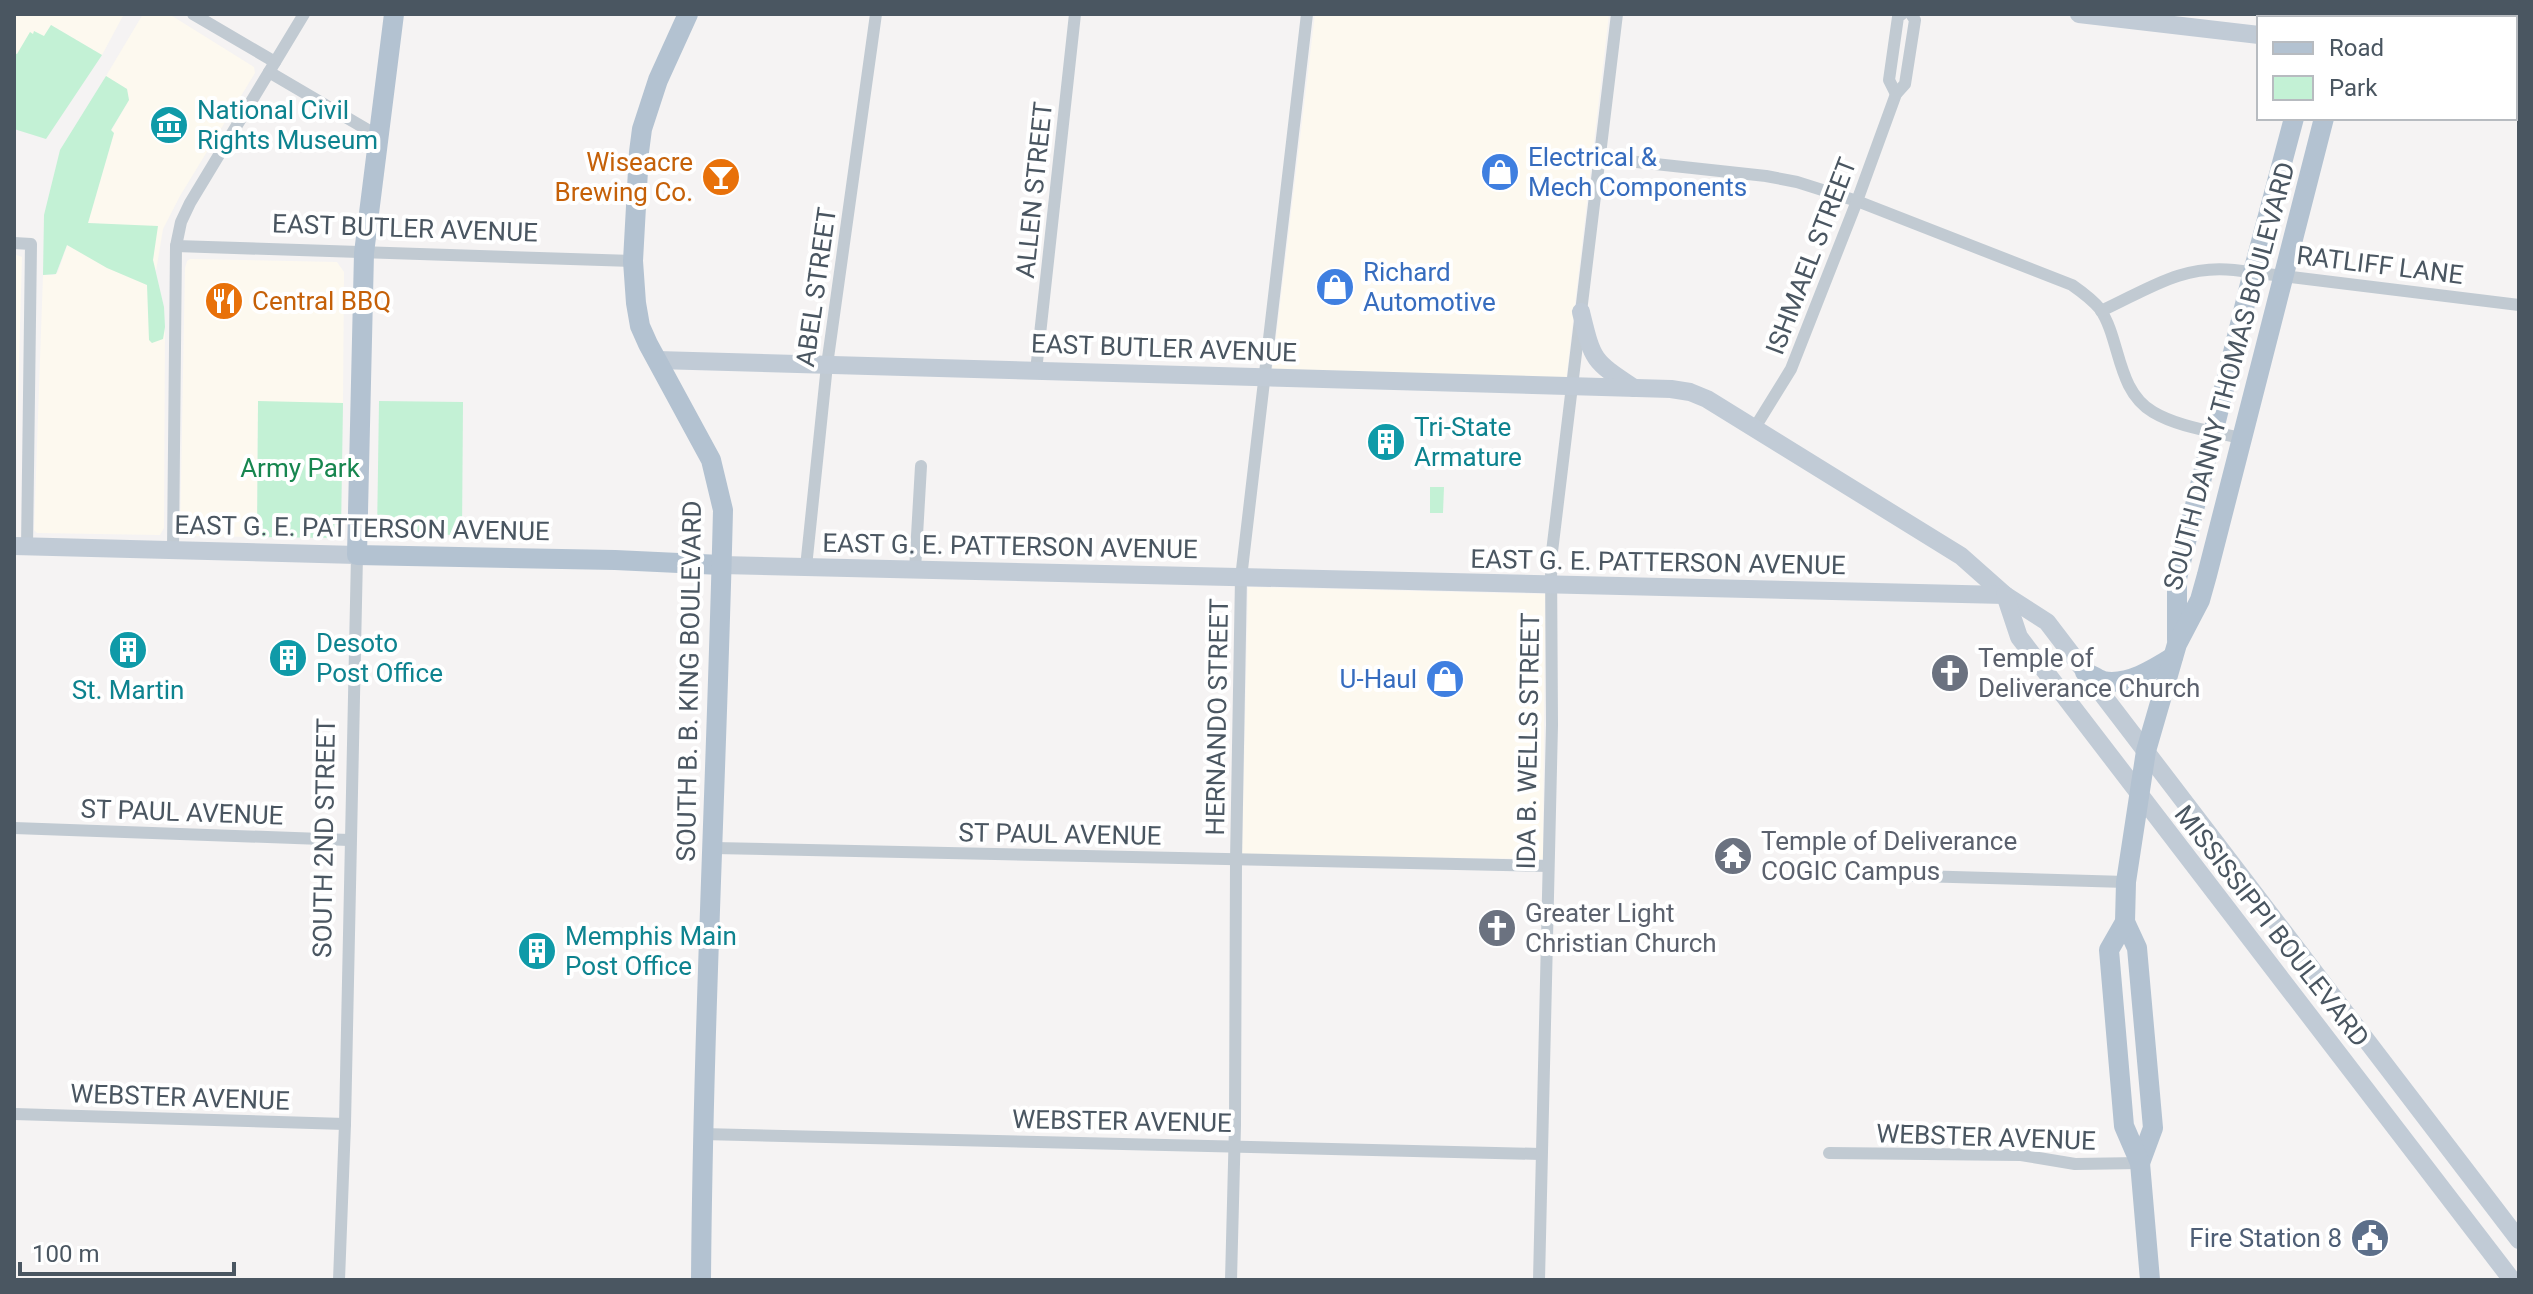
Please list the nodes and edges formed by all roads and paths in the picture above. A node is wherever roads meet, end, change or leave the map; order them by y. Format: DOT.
graph roads {
  1 [pos="193,14"];
  2 [pos="304,14"];
  3 [pos="394,14"];
  4 [pos="688,14"];
  5 [pos="876,14"];
  6 [pos="1075,14"];
  7 [pos="1307,14"];
  8 [pos="1617,14"];
  9 [pos="1902,14"];
  10 [pos="1911,14"];
  11 [pos="2079,14"];
  12 [pos="2257,35"];
  13 [pos="272,67"];
  14 [pos="1896,94"];
  15 [pos="2293,120"];
  16 [pos="2323,120"];
  17 [pos="378,136"];
  18 [pos="1600,158"];
  19 [pos="1857,201"];
  20 [pos="14,243"];
  21 [pos="176,246"];
  22 [pos="364,253"];
  23 [pos="633,261"];
  24 [pos="2253,272"];
  25 [pos="2283,276"];
  26 [pos="2519,305"];
  27 [pos="2101,311"];
  28 [pos="1581,312"];
  29 [pos="657,360"];
  30 [pos="827,365"];
  31 [pos="1036,371"];
  32 [pos="1264,377"];
  33 [pos="1571,386"];
  34 [pos="1634,388"];
  35 [pos="1671,389"];
  36 [pos="1754,429"];
  37 [pos="2215,431"];
  38 [pos="2241,438"];
  39 [pos="921,466"];
  40 [pos="21,546"];
  41 [pos="173,550"];
  42 [pos="357,555"];
  43 [pos="721,565"];
  44 [pos="806,567"];
  45 [pos="915,570"];
  46 [pos="1241,578"];
  47 [pos="1552,586"];
  48 [pos="2005,595"];
  49 [pos="2175,650"];
  50 [pos="2085,672"];
  51 [pos="2146,751"];
  52 [pos="2138,794"];
  53 [pos="14,828"];
  54 [pos="349,840"];
  55 [pos="714,848"];
  56 [pos="1236,860"];
  57 [pos="1548,866"];
  58 [pos="1881,875"];
  59 [pos="2126,882"];
  60 [pos="2125,922"];
  61 [pos="2294,944"];
  62 [pos="2269,965"];
  63 [pos="14,1114"];
  64 [pos="345,1124"];
  65 [pos="702,1134"];
  66 [pos="1235,1145"];
  67 [pos="1829,1153"];
  68 [pos="1540,1154"];
  69 [pos="2457,1159"];
  70 [pos="2140,1163"];
  71 [pos="2433,1177"];
  72 [pos="2519,1240"];
  73 [pos="339,1280"];
  74 [pos="701,1280"];
  75 [pos="1231,1280"];
  76 [pos="1539,1280"];
  77 [pos="2150,1280"];
  78 [pos="2512,1280"];
  1 -- 13 [label="street"];
  2 -- 13 [label="street"];
  3 -- 17 [label="main road, SOUTH 2ND STREET"];
  4 -- 23 [label="main road, SOUTH B. B. KING BOULEVARD"];
  5 -- 30 [label="street, ABEL STREET"];
  6 -- 31 [label="street, ALLEN STREET"];
  7 -- 32 [label="street, HERNANDO STREET"];
  8 -- 18 [label="street, IDA B. WELLS STREET"];
  9 -- 14 [label="street, ISHMAEL STREET"];
  10 -- 14 [label="street, ISHMAEL STREET"];
  11 -- 12 [label="street"];
  13 -- 17 [label="street"];
  13 -- 21 [label="street"];
  14 -- 19 [label="street, ISHMAEL STREET"];
  15 -- 24 [label="main road, SOUTH DANNY THOMAS BOULEVARD"];
  16 -- 25 [label="main road, SOUTH DANNY THOMAS BOULEVARD"];
  17 -- 22 [label="main road, SOUTH 2ND STREET"];
  18 -- 19 [label="street"];
  18 -- 28 [label="street, IDA B. WELLS STREET"];
  19 -- 27 [label="street"];
  19 -- 36 [label="street, ISHMAEL STREET"];
  20 -- 40 [label="street"];
  21 -- 22 [label="street, EAST BUTLER AVENUE"];
  21 -- 41 [label="street"];
  22 -- 23 [label="street, EAST BUTLER AVENUE"];
  22 -- 42 [label="main road, SOUTH 2ND STREET"];
  23 -- 29 [label="main road, SOUTH B. B. KING BOULEVARD"];
  24 -- 25 [label="street, RATLIFF LANE"];
  24 -- 27 [label="street, RATLIFF LANE"];
  24 -- 37 [label="main road, SOUTH DANNY THOMAS BOULEVARD"];
  25 -- 26 [label="street, RATLIFF LANE"];
  25 -- 38 [label="main road, SOUTH DANNY THOMAS BOULEVARD"];
  27 -- 37 [label="street"];
  28 -- 33 [label="street, IDA B. WELLS STREET"];
  28 -- 34 [label="street"];
  29 -- 30 [label="street, EAST BUTLER AVENUE"];
  29 -- 43 [label="main road, SOUTH B. B. KING BOULEVARD"];
  30 -- 31 [label="street, EAST BUTLER AVENUE"];
  30 -- 44 [label="street, ABEL STREET"];
  31 -- 32 [label="street, EAST BUTLER AVENUE"];
  32 -- 33 [label="street, EAST BUTLER AVENUE"];
  32 -- 46 [label="street, HERNANDO STREET"];
  33 -- 34 [label="street, EAST BUTLER AVENUE"];
  33 -- 47 [label="street, IDA B. WELLS STREET"];
  34 -- 35 [label="street, EAST BUTLER AVENUE"];
  35 -- 36 [label="street, MISSISSIPPI BOULEVARD"];
  36 -- 48 [label="street, MISSISSIPPI BOULEVARD"];
  37 -- 38 [label="street"];
  37 -- 49 [label="main road, SOUTH DANNY THOMAS BOULEVARD"];
  38 -- 49 [label="main road, SOUTH DANNY THOMAS BOULEVARD"];
  39 -- 45 [label="street"];
  40 -- 41 [label="street, EAST G. E. PATTERSON AVENUE"];
  41 -- 42 [label="street, EAST G. E. PATTERSON AVENUE"];
  42 -- 43 [label="main road, EAST G. E. PATTERSON AVENUE"];
  42 -- 54 [label="street, SOUTH 2ND STREET"];
  43 -- 44 [label="street, EAST G. E. PATTERSON AVENUE"];
  43 -- 55 [label="main road, SOUTH B. B. KING BOULEVARD"];
  44 -- 45 [label="street, EAST G. E. PATTERSON AVENUE"];
  45 -- 46 [label="street, EAST G. E. PATTERSON AVENUE"];
  46 -- 47 [label="street, EAST G. E. PATTERSON AVENUE"];
  46 -- 56 [label="street, HERNANDO STREET"];
  47 -- 48 [label="street, EAST G. E. PATTERSON AVENUE"];
  47 -- 57 [label="street, IDA B. WELLS STREET"];
  48 -- 50 [label="street, MISSISSIPPI BOULEVARD"];
  48 -- 52 [label="street, MISSISSIPPI BOULEVARD"];
  49 -- 50 [label="main road"];
  49 -- 51 [label="main road, SOUTH DANNY THOMAS BOULEVARD"];
  50 -- 51 [label="street, MISSISSIPPI BOULEVARD"];
  51 -- 52 [label="main road, SOUTH DANNY THOMAS BOULEVARD"];
  51 -- 61 [label="street, MISSISSIPPI BOULEVARD"];
  52 -- 59 [label="main road, SOUTH DANNY THOMAS BOULEVARD"];
  52 -- 62 [label="street, MISSISSIPPI BOULEVARD"];
  53 -- 54 [label="street, ST PAUL AVENUE"];
  54 -- 64 [label="street, SOUTH 2ND STREET"];
  55 -- 56 [label="street, ST PAUL AVENUE"];
  55 -- 65 [label="main road, SOUTH B. B. KING BOULEVARD"];
  56 -- 57 [label="street, ST PAUL AVENUE"];
  56 -- 66 [label="street, HERNANDO STREET"];
  57 -- 68 [label="street, IDA B. WELLS STREET"];
  58 -- 59 [label="street"];
  59 -- 60 [label="main road, SOUTH DANNY THOMAS BOULEVARD"];
  60 -- 70 [label="main road, SOUTH DANNY THOMAS BOULEVARD"];
  60 -- 70 [label="main road, SOUTH DANNY THOMAS BOULEVARD"];
  61 -- 62 [label="street"];
  61 -- 69 [label="street, MISSISSIPPI BOULEVARD"];
  62 -- 71 [label="street, MISSISSIPPI BOULEVARD"];
  63 -- 64 [label="street, WEBSTER AVENUE"];
  64 -- 73 [label="street, SOUTH 2ND STREET"];
  65 -- 66 [label="street, WEBSTER AVENUE"];
  65 -- 74 [label="main road, SOUTH B. B. KING BOULEVARD"];
  66 -- 68 [label="street, WEBSTER AVENUE"];
  66 -- 75 [label="street, HERNANDO STREET"];
  67 -- 70 [label="street, WEBSTER AVENUE"];
  68 -- 76 [label="street, IDA B. WELLS STREET"];
  69 -- 71 [label="street"];
  69 -- 72 [label="street, MISSISSIPPI BOULEVARD"];
  70 -- 77 [label="main road, SOUTH DANNY THOMAS BOULEVARD"];
  71 -- 78 [label="street, MISSISSIPPI BOULEVARD"];
}
